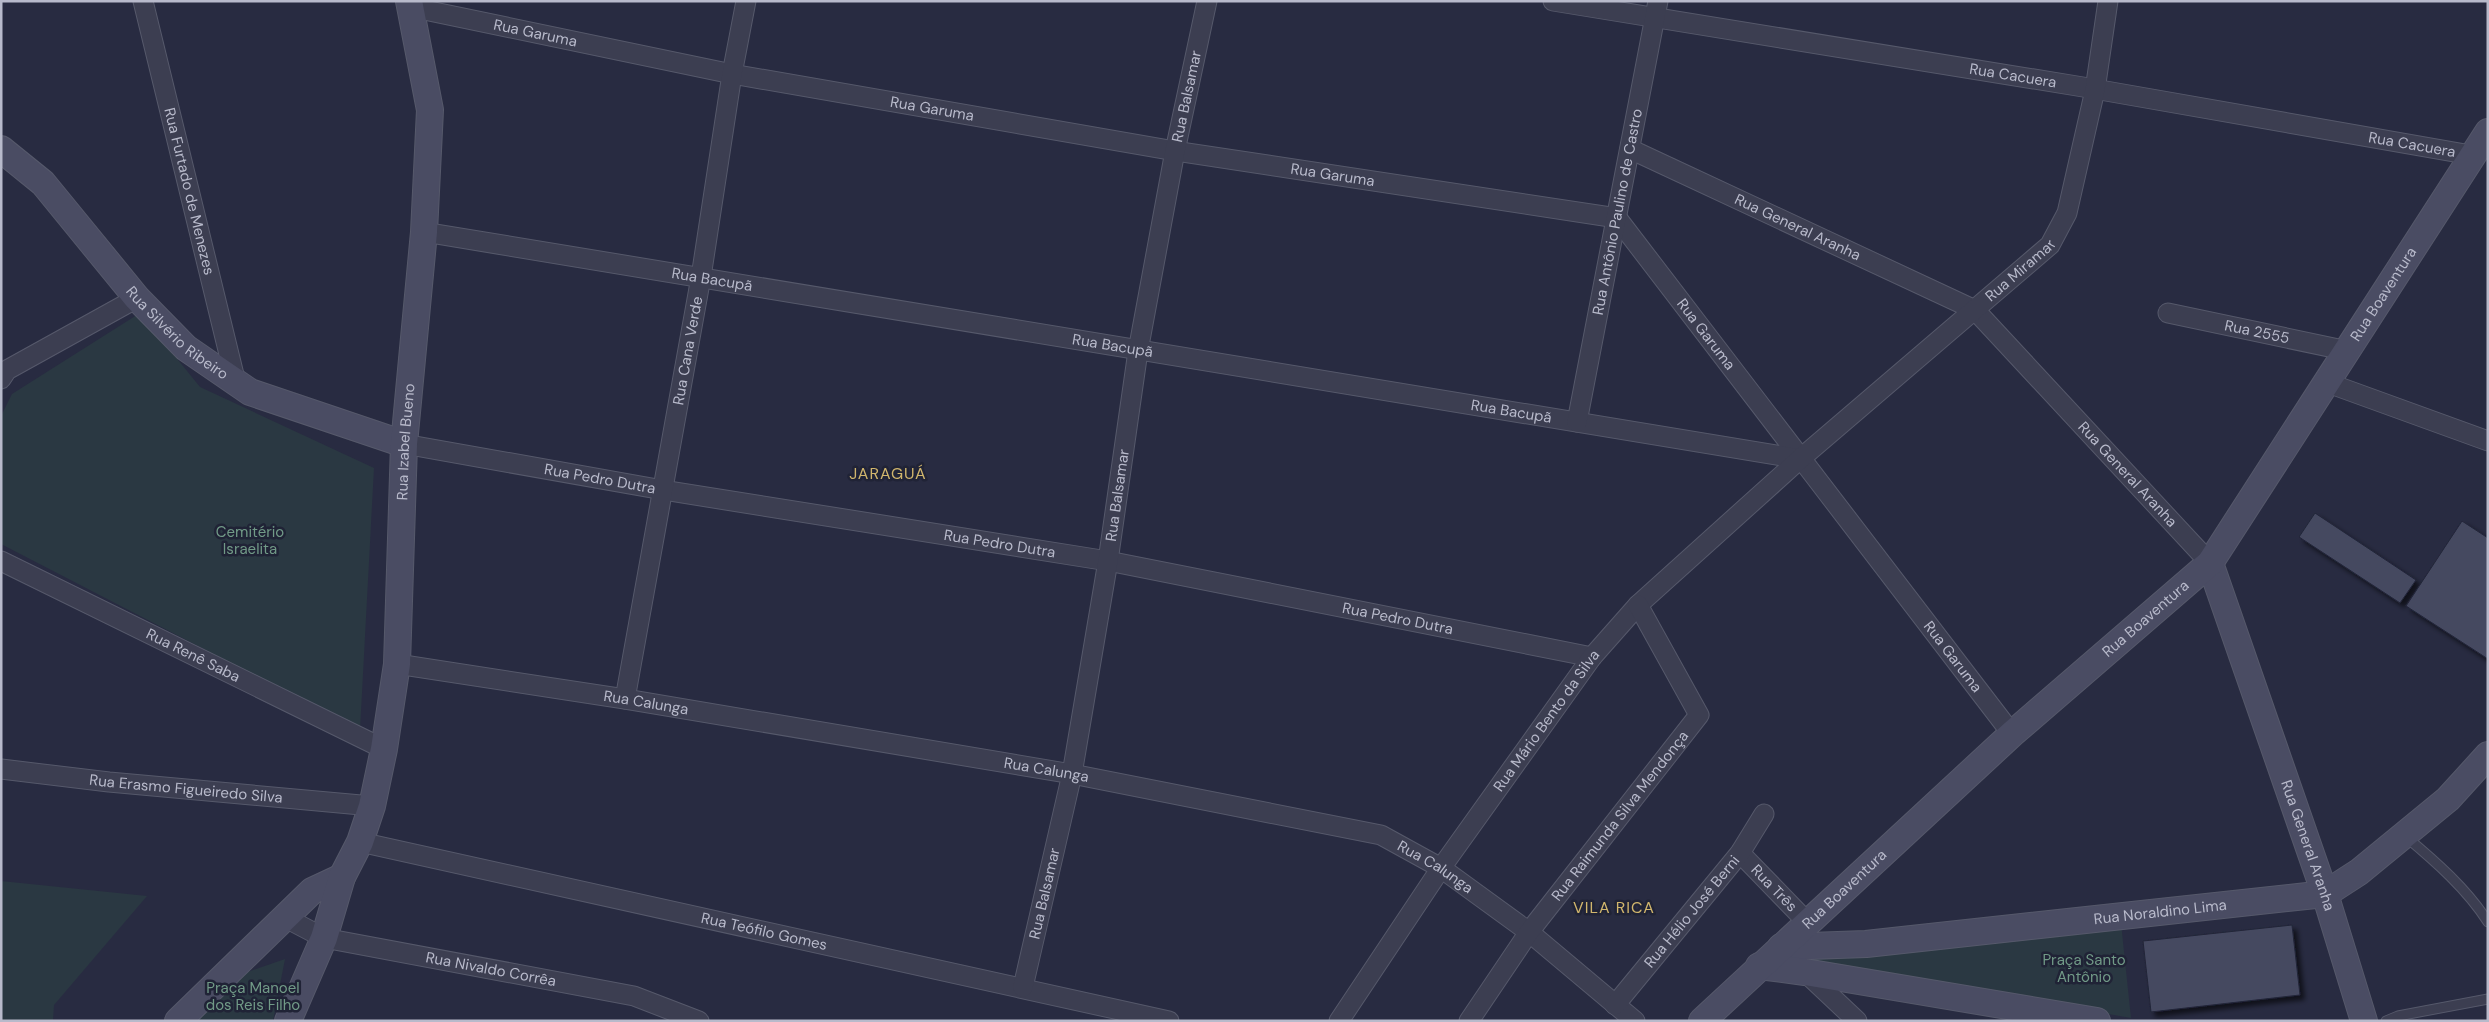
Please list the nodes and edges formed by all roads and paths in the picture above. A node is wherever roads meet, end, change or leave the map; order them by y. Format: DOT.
graph roads {
  1 [pos="143,1"];
  2 [pos="746,1"];
  3 [pos="1207,1"];
  4 [pos="1553,1"];
  5 [pos="2108,1"];
  6 [pos="409,4"];
  7 [pos="1656,10"];
  8 [pos="732,74"];
  9 [pos="2095,90"];
  10 [pos="2488,132"];
  11 [pos="1,148"];
  12 [pos="1630,149"];
  13 [pos="1175,151"];
  14 [pos="2471,155"];
  15 [pos="1617,218"];
  16 [pos="424,232"];
  17 [pos="701,277"];
  18 [pos="137,298"];
  19 [pos="1976,310"];
  20 [pos="2168,313"];
  21 [pos="1138,351"];
  22 [pos="2348,352"];
  23 [pos="3,372"];
  24 [pos="236,383"];
  25 [pos="2328,383"];
  26 [pos="1578,422"];
  27 [pos="2488,440"];
  28 [pos="404,444"];
  29 [pos="1800,459"];
  30 [pos="663,490"];
  31 [pos="1,560"];
  32 [pos="1108,561"];
  33 [pos="2210,563"];
  34 [pos="1638,605"];
  35 [pos="1592,657"];
  36 [pos="397,664"];
  37 [pos="625,698"];
  38 [pos="2012,734"];
  39 [pos="384,749"];
  40 [pos="2488,754"];
  41 [pos="1,769"];
  42 [pos="1072,774"];
  43 [pos="372,806"];
  44 [pos="1764,814"];
  45 [pos="2404,836"];
  46 [pos="360,842"];
  47 [pos="1740,853"];
  48 [pos="1441,868"];
  49 [pos="342,877"];
  50 [pos="2325,894"];
  51 [pos="284,916"];
  52 [pos="2488,922"];
  53 [pos="1808,923"];
  54 [pos="1530,932"];
  55 [pos="324,938"];
  56 [pos="1781,947"];
  57 [pos="1759,966"];
  58 [pos="1805,972"];
  59 [pos="1023,987"];
  60 [pos="2488,999"];
  61 [pos="1615,1005"];
  62 [pos="178,1021"];
  63 [pos="288,1021"];
  64 [pos="699,1021"];
  65 [pos="1169,1021"];
  66 [pos="1339,1021"];
  67 [pos="1469,1021"];
  68 [pos="1635,1021"];
  69 [pos="1702,1021"];
  70 [pos="1857,1021"];
  71 [pos="2097,1021"];
  72 [pos="2364,1021"];
  73 [pos="2386,1021"];
  1 -- 24 [label="street, Rua Furtado de Menezes"];
  2 -- 8 [label="street, Rua Cana Verde"];
  3 -- 13 [label="street, Rua Balsamar"];
  4 -- 7 [label="street, Rua Cacuera"];
  5 -- 9 [label="street, Rua Miramar"];
  6 -- 8 [label="street, Rua Garuma"];
  6 -- 16 [label="street, Rua Izabel Bueno"];
  7 -- 9 [label="street, Rua Cacuera"];
  7 -- 12 [label="street, Rua Antônio Paulino de Castro"];
  8 -- 13 [label="street, Rua Garuma"];
  8 -- 17 [label="street, Rua Cana Verde"];
  9 -- 14 [label="street, Rua Cacuera"];
  9 -- 19 [label="street, Rua Miramar"];
  10 -- 14 [label="street, Rua Boaventura"];
  11 -- 18 [label="street, Rua Silvério Ribeiro"];
  12 -- 15 [label="street, Rua Antônio Paulino de Castro"];
  12 -- 19 [label="street, Rua General Aranha"];
  13 -- 15 [label="street, Rua Garuma"];
  13 -- 21 [label="street, Rua Balsamar"];
  14 -- 22 [label="street, Rua Boaventura"];
  15 -- 26 [label="street, Rua Antônio Paulino de Castro"];
  15 -- 29 [label="street, Rua Garuma"];
  16 -- 17 [label="street, Rua Bacupã"];
  16 -- 28 [label="street, Rua Izabel Bueno"];
  17 -- 21 [label="street, Rua Bacupã"];
  17 -- 30 [label="street, Rua Cana Verde"];
  18 -- 23 [label="street"];
  18 -- 24 [label="street, Rua Silvério Ribeiro"];
  19 -- 29 [label="street, Rua Miramar"];
  19 -- 33 [label="street, Rua General Aranha"];
  20 -- 22 [label="street, Rua 2555"];
  21 -- 26 [label="street, Rua Bacupã"];
  21 -- 32 [label="street, Rua Balsamar"];
  22 -- 25 [label="street, Rua Boaventura"];
  24 -- 28 [label="street, Rua Silvério Ribeiro"];
  25 -- 27 [label="street"];
  25 -- 33 [label="street, Rua Boaventura"];
  26 -- 29 [label="street, Rua Bacupã"];
  28 -- 30 [label="street, Rua Pedro Dutra"];
  28 -- 36 [label="street, Rua Izabel Bueno"];
  29 -- 34 [label="street, Rua Mário Bento da Silva"];
  29 -- 38 [label="street, Rua Garuma"];
  30 -- 32 [label="street, Rua Pedro Dutra"];
  30 -- 37 [label="street, Rua Cana Verde"];
  31 -- 39 [label="street, Rua Renê Saba"];
  32 -- 35 [label="street, Rua Pedro Dutra"];
  32 -- 42 [label="street, Rua Balsamar"];
  33 -- 38 [label="street, Rua Boaventura"];
  33 -- 50 [label="street, Rua General Aranha"];
  34 -- 35 [label="street, Rua Mário Bento da Silva"];
  34 -- 54 [label="street, Rua Raimunda Silva Mendonça"];
  35 -- 48 [label="street, Rua Mário Bento da Silva"];
  36 -- 37 [label="street, Rua Calunga"];
  36 -- 39 [label="street, Rua Izabel Bueno"];
  37 -- 42 [label="street, Rua Calunga"];
  38 -- 53 [label="street, Rua Boaventura"];
  39 -- 43 [label="street, Rua Izabel Bueno"];
  40 -- 45 [label="street, Rua Noraldino Lima"];
  41 -- 43 [label="street, Rua Erasmo Figueiredo Silva"];
  42 -- 48 [label="street, Rua Calunga"];
  42 -- 59 [label="street, Rua Balsamar"];
  43 -- 46 [label="street, Rua Izabel Bueno"];
  44 -- 47 [label="street, Rua Hélio José Berni"];
  45 -- 50 [label="street, Rua Noraldino Lima"];
  45 -- 52 [label="lane"];
  46 -- 49 [label="street, Rua Izabel Bueno"];
  46 -- 59 [label="street, Rua Teófilo Gomes"];
  47 -- 53 [label="street, Rua Três"];
  47 -- 61 [label="street, Rua Hélio José Berni"];
  48 -- 54 [label="street, Rua Calunga"];
  48 -- 66 [label="street, Rua Mário Bento da Silva"];
  49 -- 51 [label="street"];
  49 -- 55 [label="street"];
  50 -- 56 [label="street, Rua Noraldino Lima"];
  50 -- 72 [label="street, Rua General Aranha"];
  51 -- 55 [label="street, Rua Nivaldo Corrêa"];
  51 -- 62 [label="street"];
  53 -- 56 [label="street, Rua Boaventura"];
  54 -- 61 [label="street, Rua Calunga"];
  54 -- 67 [label="street, Rua Raimunda Silva Mendonça"];
  55 -- 63 [label="street"];
  55 -- 64 [label="street, Rua Nivaldo Corrêa"];
  56 -- 57 [label="street, Rua Boaventura"];
  56 -- 58 [label="street"];
  57 -- 58 [label="street"];
  57 -- 69 [label="street, Rua Boaventura"];
  58 -- 70 [label="street"];
  58 -- 71 [label="street"];
  59 -- 65 [label="street, Rua Teófilo Gomes"];
  60 -- 73 [label="lane"];
  61 -- 68 [label="street, Rua Calunga"];
}
